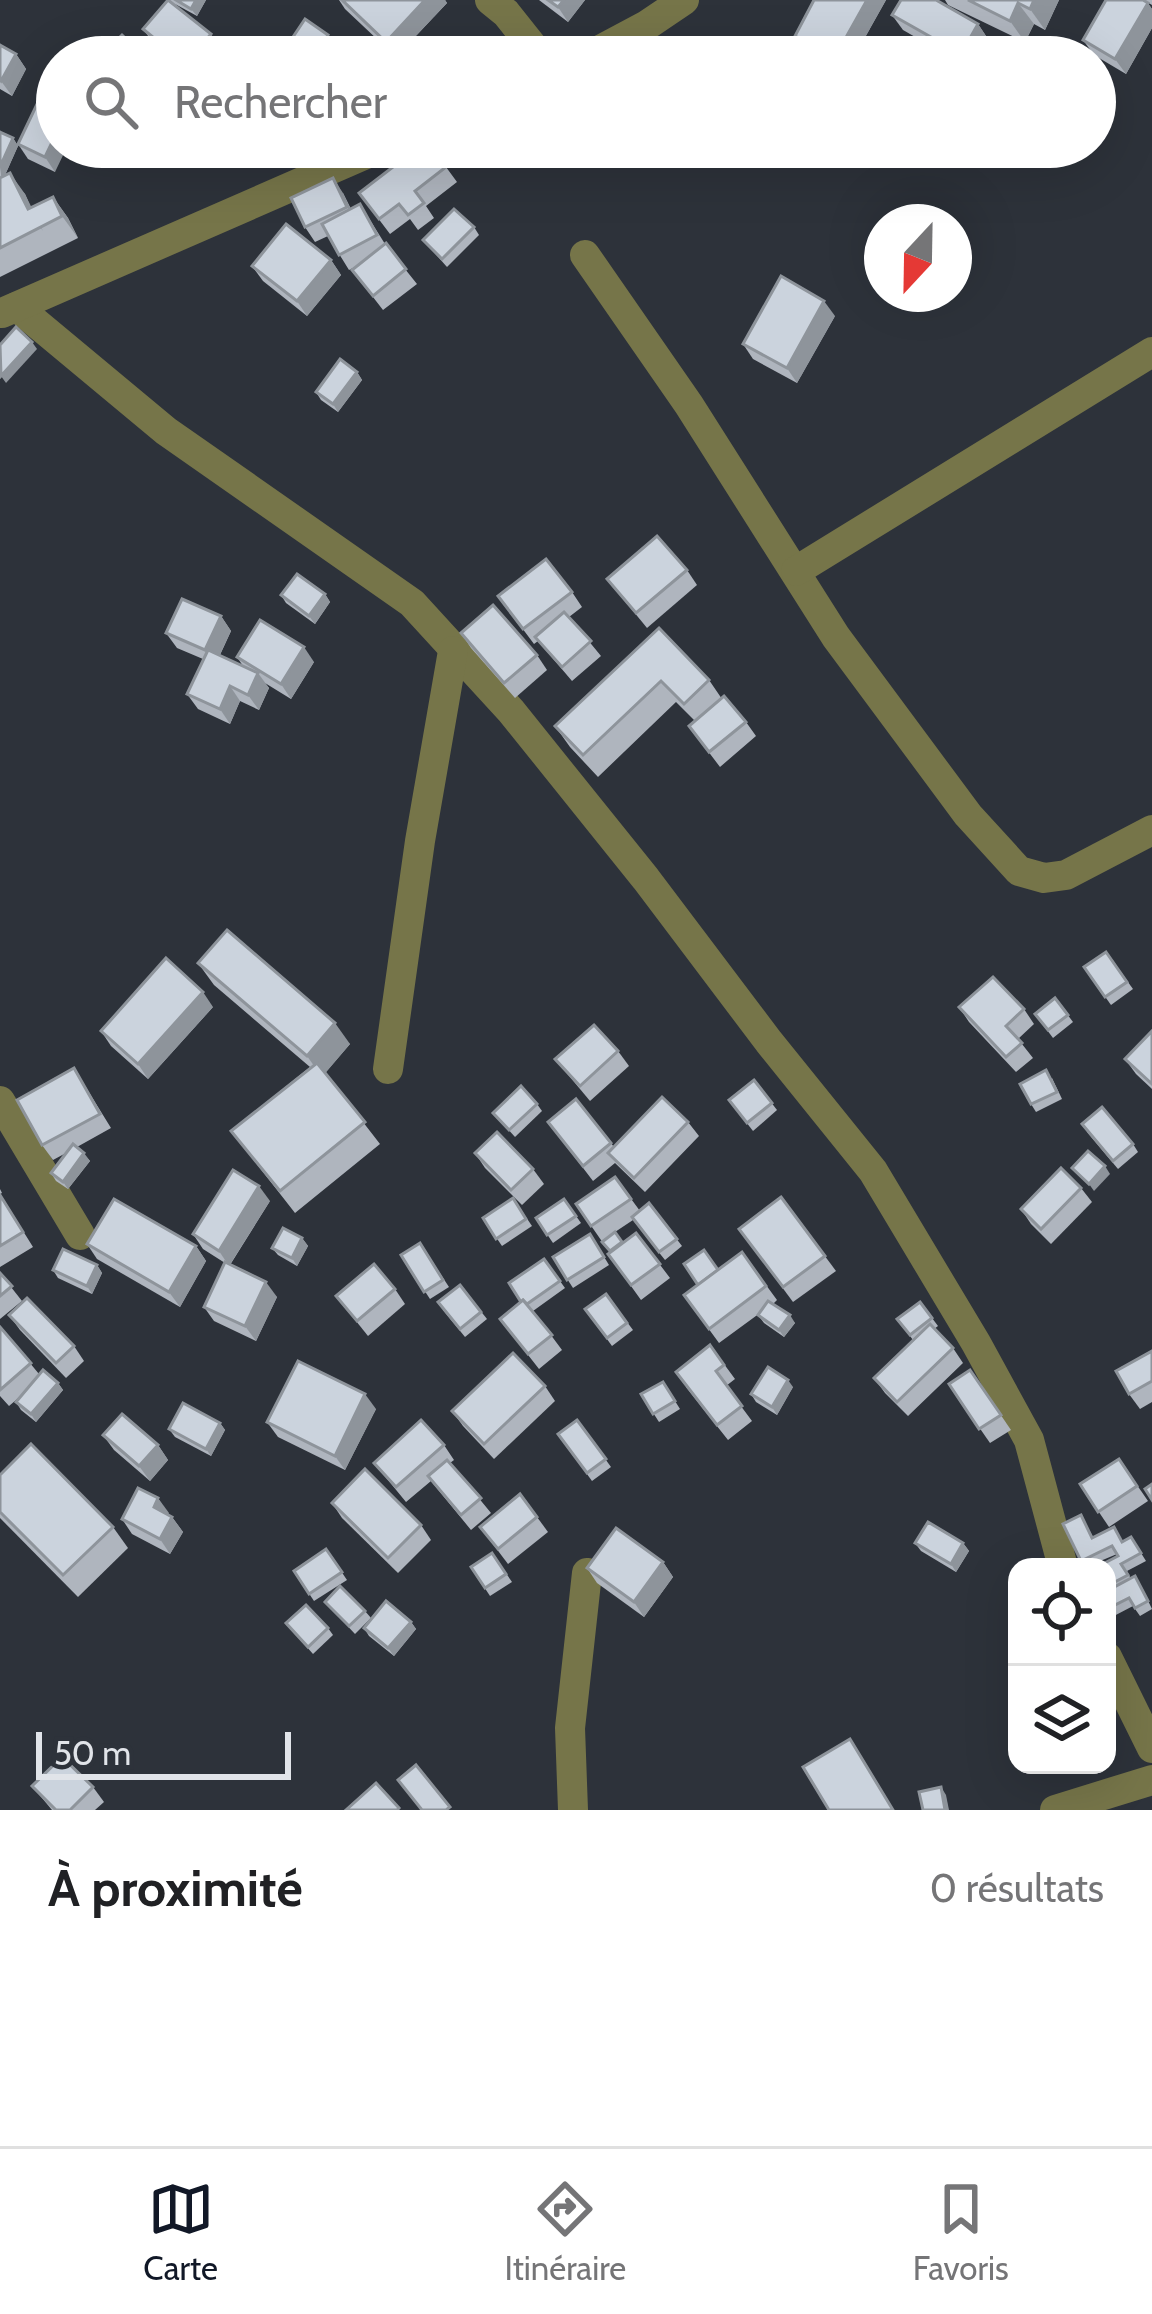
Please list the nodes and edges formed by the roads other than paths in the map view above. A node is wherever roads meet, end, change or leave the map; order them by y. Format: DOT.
graph roads {
  1 [pos="490,0"];
  2 [pos="684,0"];
  3 [pos="525,36"];
  4 [pos="626,36"];
  5 [pos="332,168"];
  6 [pos="586,255"];
  7 [pos="8,310"];
  8 [pos="1152,352"];
  9 [pos="796,572"];
  10 [pos="453,651"];
  11 [pos="1152,830"];
  12 [pos="388,1069"];
  13 [pos="0,1101"];
  14 [pos="80,1235"];
  15 [pos="1061,1558"];
  16 [pos="587,1573"];
  17 [pos="1111,1666"];
  18 [pos="1152,1748"];
  19 [pos="1152,1780"];
  20 [pos="573,1810"];
  21 [pos="1055,1810"];
  1 -- 3 [label="street"];
  2 -- 4 [label="street"];
  5 -- 7 [label="street"];
  6 -- 9 [label="street"];
  7 -- 10 [label="street"];
  8 -- 9 [label="street"];
  9 -- 11 [label="street"];
  10 -- 12 [label="street"];
  10 -- 15 [label="street"];
  13 -- 14 [label="street"];
  16 -- 20 [label="street"];
  17 -- 18 [label="street"];
  19 -- 21 [label="street"];
}
